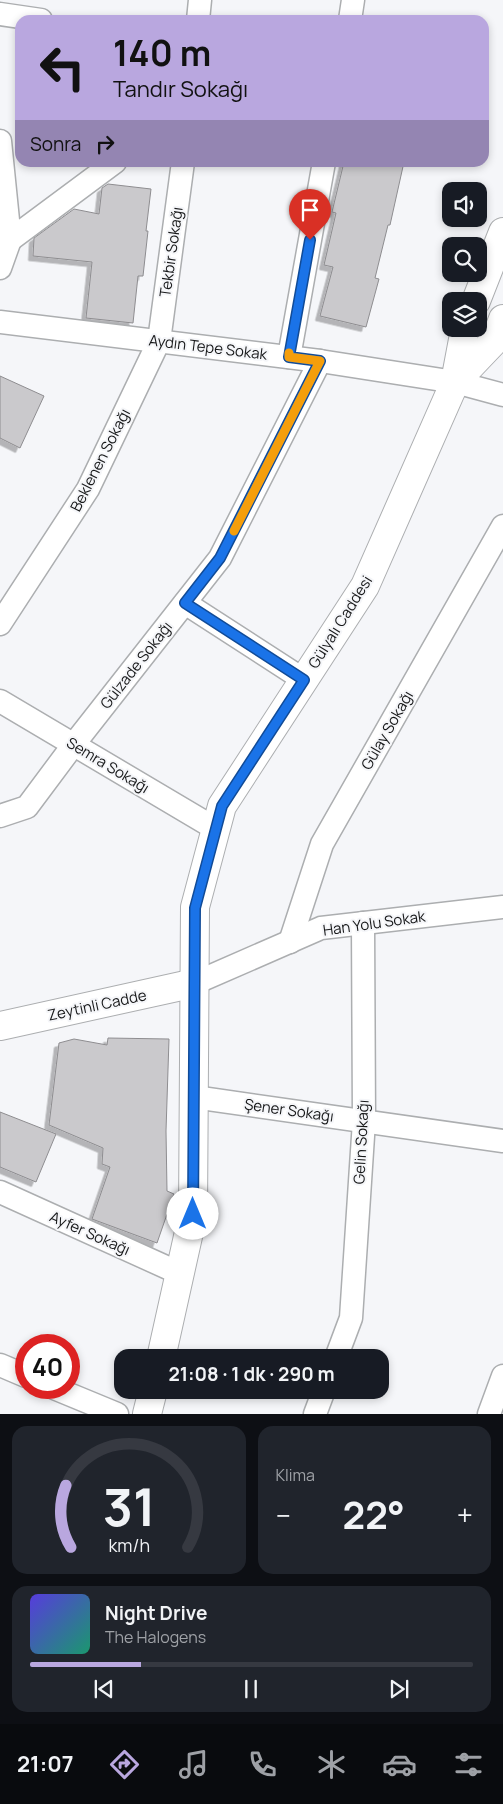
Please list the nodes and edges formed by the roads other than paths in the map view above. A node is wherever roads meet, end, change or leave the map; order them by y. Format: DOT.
graph roads {
  1 [pos="200,0"];
  2 [pos="354,0"];
  3 [pos="0,14"];
  4 [pos="198,15"];
  5 [pos="351,15"];
  6 [pos="15,16"];
  7 [pos="0,141"];
  8 [pos="108,167"];
  9 [pos="182,167"];
  10 [pos="323,167"];
  11 [pos="503,232"];
  12 [pos="10,240"];
  13 [pos="0,268"];
  14 [pos="480,292"];
  15 [pos="503,319"];
  16 [pos="0,322"];
  17 [pos="464,337"];
  18 [pos="159,341"];
  19 [pos="289,357"];
  20 [pos="320,361"];
  21 [pos="456,382"];
  22 [pos="503,396"];
  23 [pos="503,526"];
  24 [pos="185,603"];
  25 [pos="0,624"];
  26 [pos="304,680"];
  27 [pos="0,701"];
  28 [pos="74,744"];
  29 [pos="0,816"];
  30 [pos="216,829"];
  31 [pos="503,907"];
  32 [pos="363,923"];
  33 [pos="290,942"];
  34 [pos="194,983"];
  35 [pos="0,1026"];
  36 [pos="194,1097"];
  37 [pos="364,1121"];
  38 [pos="503,1140"];
  39 [pos="0,1192"];
  40 [pos="179,1273"];
  41 [pos="162,1349"];
  42 [pos="339,1349"];
  43 [pos="0,1365"];
  44 [pos="15,1371"];
  45 [pos="503,1376"];
  46 [pos="80,1399"];
  47 [pos="151,1399"];
  48 [pos="321,1399"];
  49 [pos="118,1414"];
  50 [pos="147,1414"];
  51 [pos="316,1414"];
  52 [pos="489,1414"];
  1 -- 4 [label="street"];
  2 -- 5 [label="street"];
  3 -- 6 [label="street"];
  7 -- 12 [label="street"];
  8 -- 12 [label="street"];
  9 -- 18 [label="street, Tekbir Sokağı"];
  10 -- 19 [label="street"];
  11 -- 14 [label="street"];
  12 -- 13 [label="street"];
  15 -- 21 [label="street"];
  16 -- 18 [label="street, Aydın Tepe Sokak"];
  17 -- 21 [label="street"];
  18 -- 19 [label="street, Aydın Tepe Sokak"];
  18 -- 25 [label="street, Beklenen Sokağı"];
  19 -- 20 [label="street, Aydın Tepe Sokak"];
  20 -- 21 [label="street, Aydın Tepe Sokak"];
  20 -- 24 [label="street, Gülzade Sokağı"];
  21 -- 22 [label="street, Aydın Tepe Sokak"];
  21 -- 26 [label="street, Gülyalı Caddesi"];
  23 -- 33 [label="street, Gülay Sokağı"];
  24 -- 26 [label="street"];
  24 -- 28 [label="street, Gülzade Sokağı"];
  26 -- 30 [label="street, Gülyalı Caddesi"];
  27 -- 28 [label="street, Semra Sokağı"];
  28 -- 29 [label="street, Gülzade Sokağı"];
  28 -- 30 [label="street, Semra Sokağı"];
  30 -- 34 [label="street, Gülyalı Caddesi"];
  31 -- 32 [label="street, Han Yolu Sokak"];
  32 -- 33 [label="street, Han Yolu Sokak"];
  32 -- 37 [label="street, Gelin Sokağı"];
  33 -- 34 [label="street, Han Yolu Sokak"];
  34 -- 35 [label="street, Zeytinli Cadde"];
  34 -- 36 [label="street, Gülyalı Caddesi"];
  36 -- 37 [label="street, Şener Sokağı"];
  36 -- 40 [label="street, Gülyalı Caddesi"];
  37 -- 38 [label="street, Şener Sokağı"];
  37 -- 42 [label="street, Gelin Sokağı"];
  39 -- 40 [label="street, Ayfer Sokağı"];
  40 -- 41 [label="street, Gülyalı Caddesi"];
  43 -- 44 [label="street"];
  45 -- 52 [label="street"];
  46 -- 49 [label="street"];
  47 -- 50 [label="street"];
  48 -- 51 [label="street"];
}
